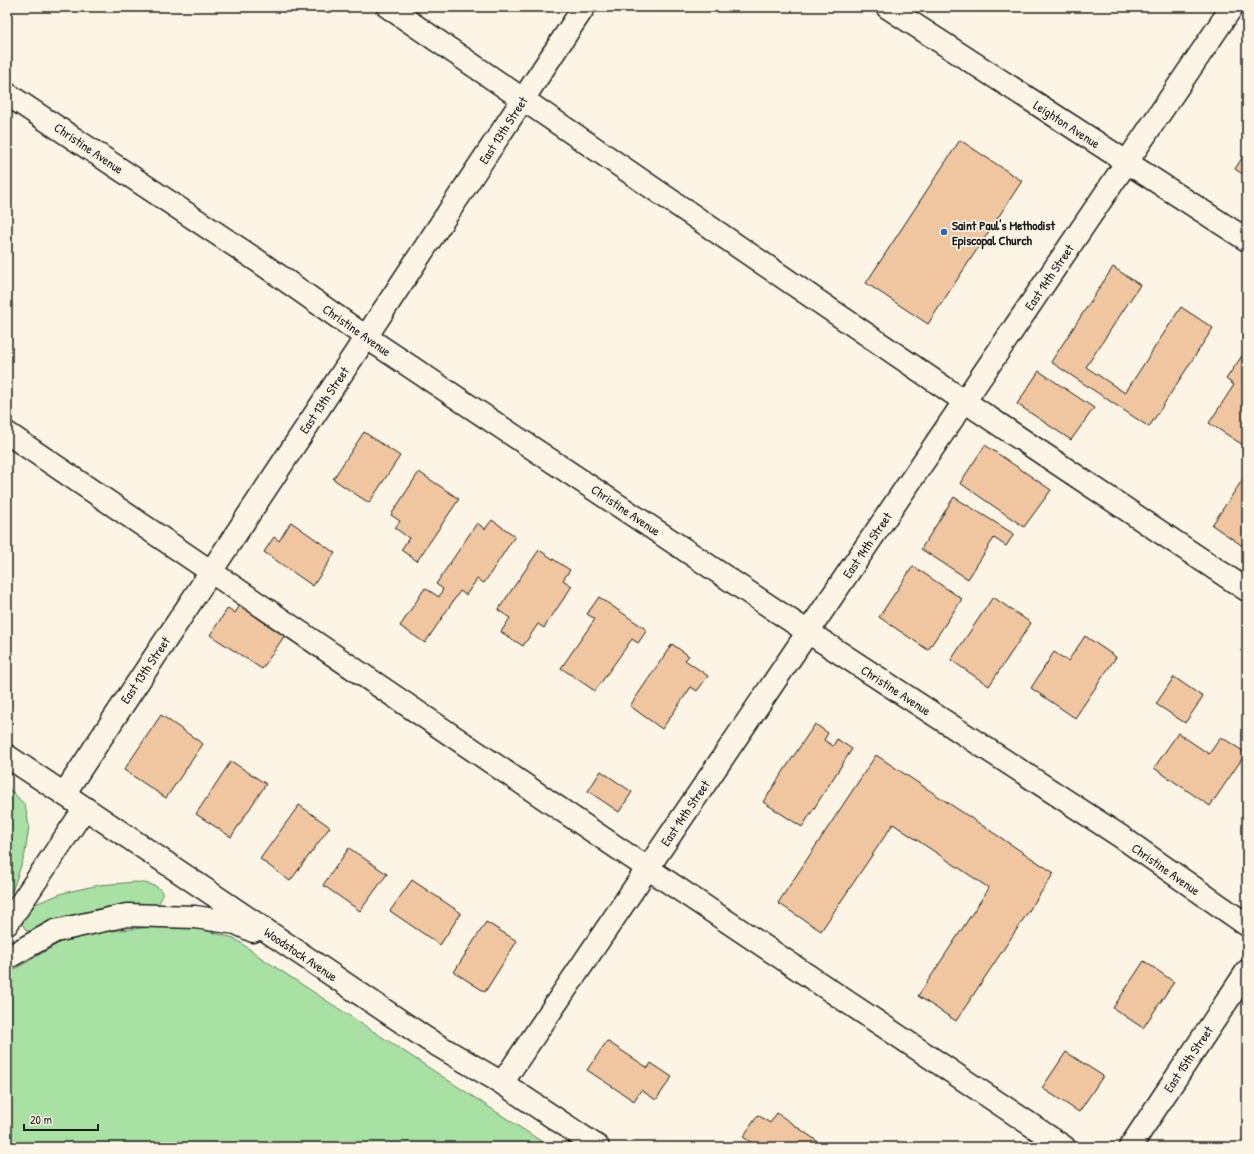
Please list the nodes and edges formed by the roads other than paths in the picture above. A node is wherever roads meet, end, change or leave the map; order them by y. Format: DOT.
graph roads {
  1 [pos="388,7"];
  2 [pos="584,7"];
  3 [pos="888,7"];
  4 [pos="1232,7"];
  5 [pos="7,94"];
  6 [pos="524,99"];
  7 [pos="1126,162"];
  8 [pos="1247,240"];
  9 [pos="366,337"];
  10 [pos="964,401"];
  11 [pos="7,433"];
  12 [pos="211,571"];
  13 [pos="1247,590"];
  14 [pos="808,632"];
  15 [pos="7,756"];
  16 [pos="64,794"];
  17 [pos="85,808"];
  18 [pos="647,868"];
  19 [pos="7,924"];
  20 [pos="1247,925"];
  21 [pos="306,957"];
  22 [pos="7,958"];
  23 [pos="1247,971"];
  24 [pos="502,1082"];
  25 [pos="598,1147"];
  26 [pos="1064,1147"];
  27 [pos="1130,1147"];
  1 -- 6 [label="street"];
  2 -- 6 [label="street, East 13th Street"];
  3 -- 7 [label="street, Leighton Avenue"];
  4 -- 7 [label="street, East 14th Street"];
  5 -- 9 [label="street, Christine Avenue"];
  6 -- 9 [label="street, East 13th Street"];
  6 -- 10 [label="street"];
  7 -- 8 [label="street, Leighton Avenue"];
  7 -- 10 [label="street, East 14th Street"];
  9 -- 12 [label="street, East 13th Street"];
  9 -- 14 [label="street, Christine Avenue"];
  10 -- 13 [label="street"];
  10 -- 14 [label="street, East 14th Street"];
  11 -- 12 [label="street"];
  12 -- 16 [label="street, East 13th Street"];
  12 -- 18 [label="street"];
  14 -- 18 [label="street, East 14th Street"];
  14 -- 20 [label="street, Christine Avenue"];
  15 -- 16 [label="street, Woodstock Avenue"];
  16 -- 17 [label="street, Woodstock Avenue"];
  17 -- 19 [label="street"];
  17 -- 21 [label="street, Woodstock Avenue"];
  18 -- 24 [label="street, East 14th Street"];
  18 -- 26 [label="street"];
  21 -- 22 [label="street"];
  21 -- 24 [label="street, Woodstock Avenue"];
  23 -- 27 [label="street, East 15th Street"];
  24 -- 25 [label="street, Woodstock Avenue"];
}
